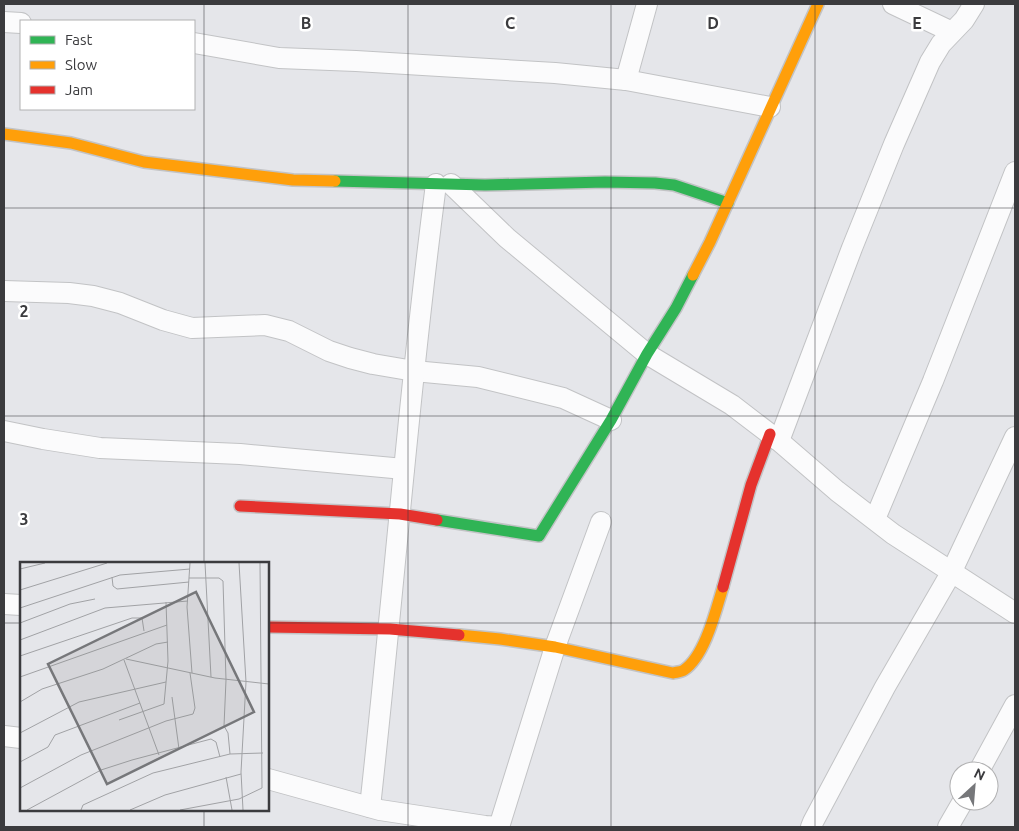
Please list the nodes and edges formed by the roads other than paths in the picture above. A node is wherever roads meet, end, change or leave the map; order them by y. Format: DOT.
graph roads {
  1 [pos="647,4"];
  2 [pos="818,4"];
  3 [pos="893,4"];
  4 [pos="974,4"];
  5 [pos="4,22"];
  6 [pos="20,23"];
  7 [pos="952,32"];
  8 [pos="195,43"];
  9 [pos="626,80"];
  10 [pos="770,107"];
  11 [pos="4,134"];
  12 [pos="1015,172"];
  13 [pos="443,184"];
  14 [pos="728,202"];
  15 [pos="4,291"];
  16 [pos="647,354"];
  17 [pos="414,371"];
  18 [pos="611,420"];
  19 [pos="4,431"];
  20 [pos="1015,437"];
  21 [pos="775,438"];
  22 [pos="404,469"];
  23 [pos="240,506"];
  24 [pos="400,514"];
  25 [pos="875,519"];
  26 [pos="601,522"];
  27 [pos="951,573"];
  28 [pos="4,604"];
  29 [pos="20,605"];
  30 [pos="1015,613"];
  31 [pos="269,627"];
  32 [pos="390,629"];
  33 [pos="554,647"];
  34 [pos="1015,705"];
  35 [pos="4,736"];
  36 [pos="20,738"];
  37 [pos="984,761"];
  38 [pos="269,779"];
  39 [pos="370,807"];
  40 [pos="957,811"];
  41 [pos="499,827"];
  42 [pos="811,827"];
  43 [pos="948,827"];
  1 -- 9 [label="street"];
  2 -- 10 [label="street"];
  3 -- 7 [label="street"];
  4 -- 7 [label="street"];
  5 -- 6 [label="street"];
  7 -- 21 [label="street"];
  8 -- 9 [label="street"];
  9 -- 10 [label="street"];
  10 -- 14 [label="street"];
  11 -- 13 [label="street"];
  12 -- 25 [label="street"];
  13 -- 14 [label="street"];
  13 -- 16 [label="street"];
  13 -- 17 [label="street"];
  14 -- 16 [label="street"];
  15 -- 17 [label="street"];
  16 -- 18 [label="street"];
  16 -- 21 [label="street"];
  17 -- 18 [label="street"];
  17 -- 22 [label="street"];
  18 -- 24 [label="street"];
  19 -- 22 [label="street"];
  20 -- 27 [label="street"];
  21 -- 25 [label="street"];
  21 -- 33 [label="street"];
  22 -- 24 [label="street"];
  23 -- 24 [label="street"];
  24 -- 32 [label="street"];
  25 -- 27 [label="street"];
  26 -- 33 [label="street"];
  27 -- 30 [label="street"];
  27 -- 42 [label="street"];
  28 -- 29 [label="street"];
  31 -- 32 [label="street"];
  32 -- 33 [label="street"];
  32 -- 39 [label="street"];
  33 -- 41 [label="street"];
  34 -- 37 [label="street"];
  35 -- 36 [label="street"];
  38 -- 39 [label="street"];
  39 -- 41 [label="street"];
  40 -- 43 [label="street"];
}
